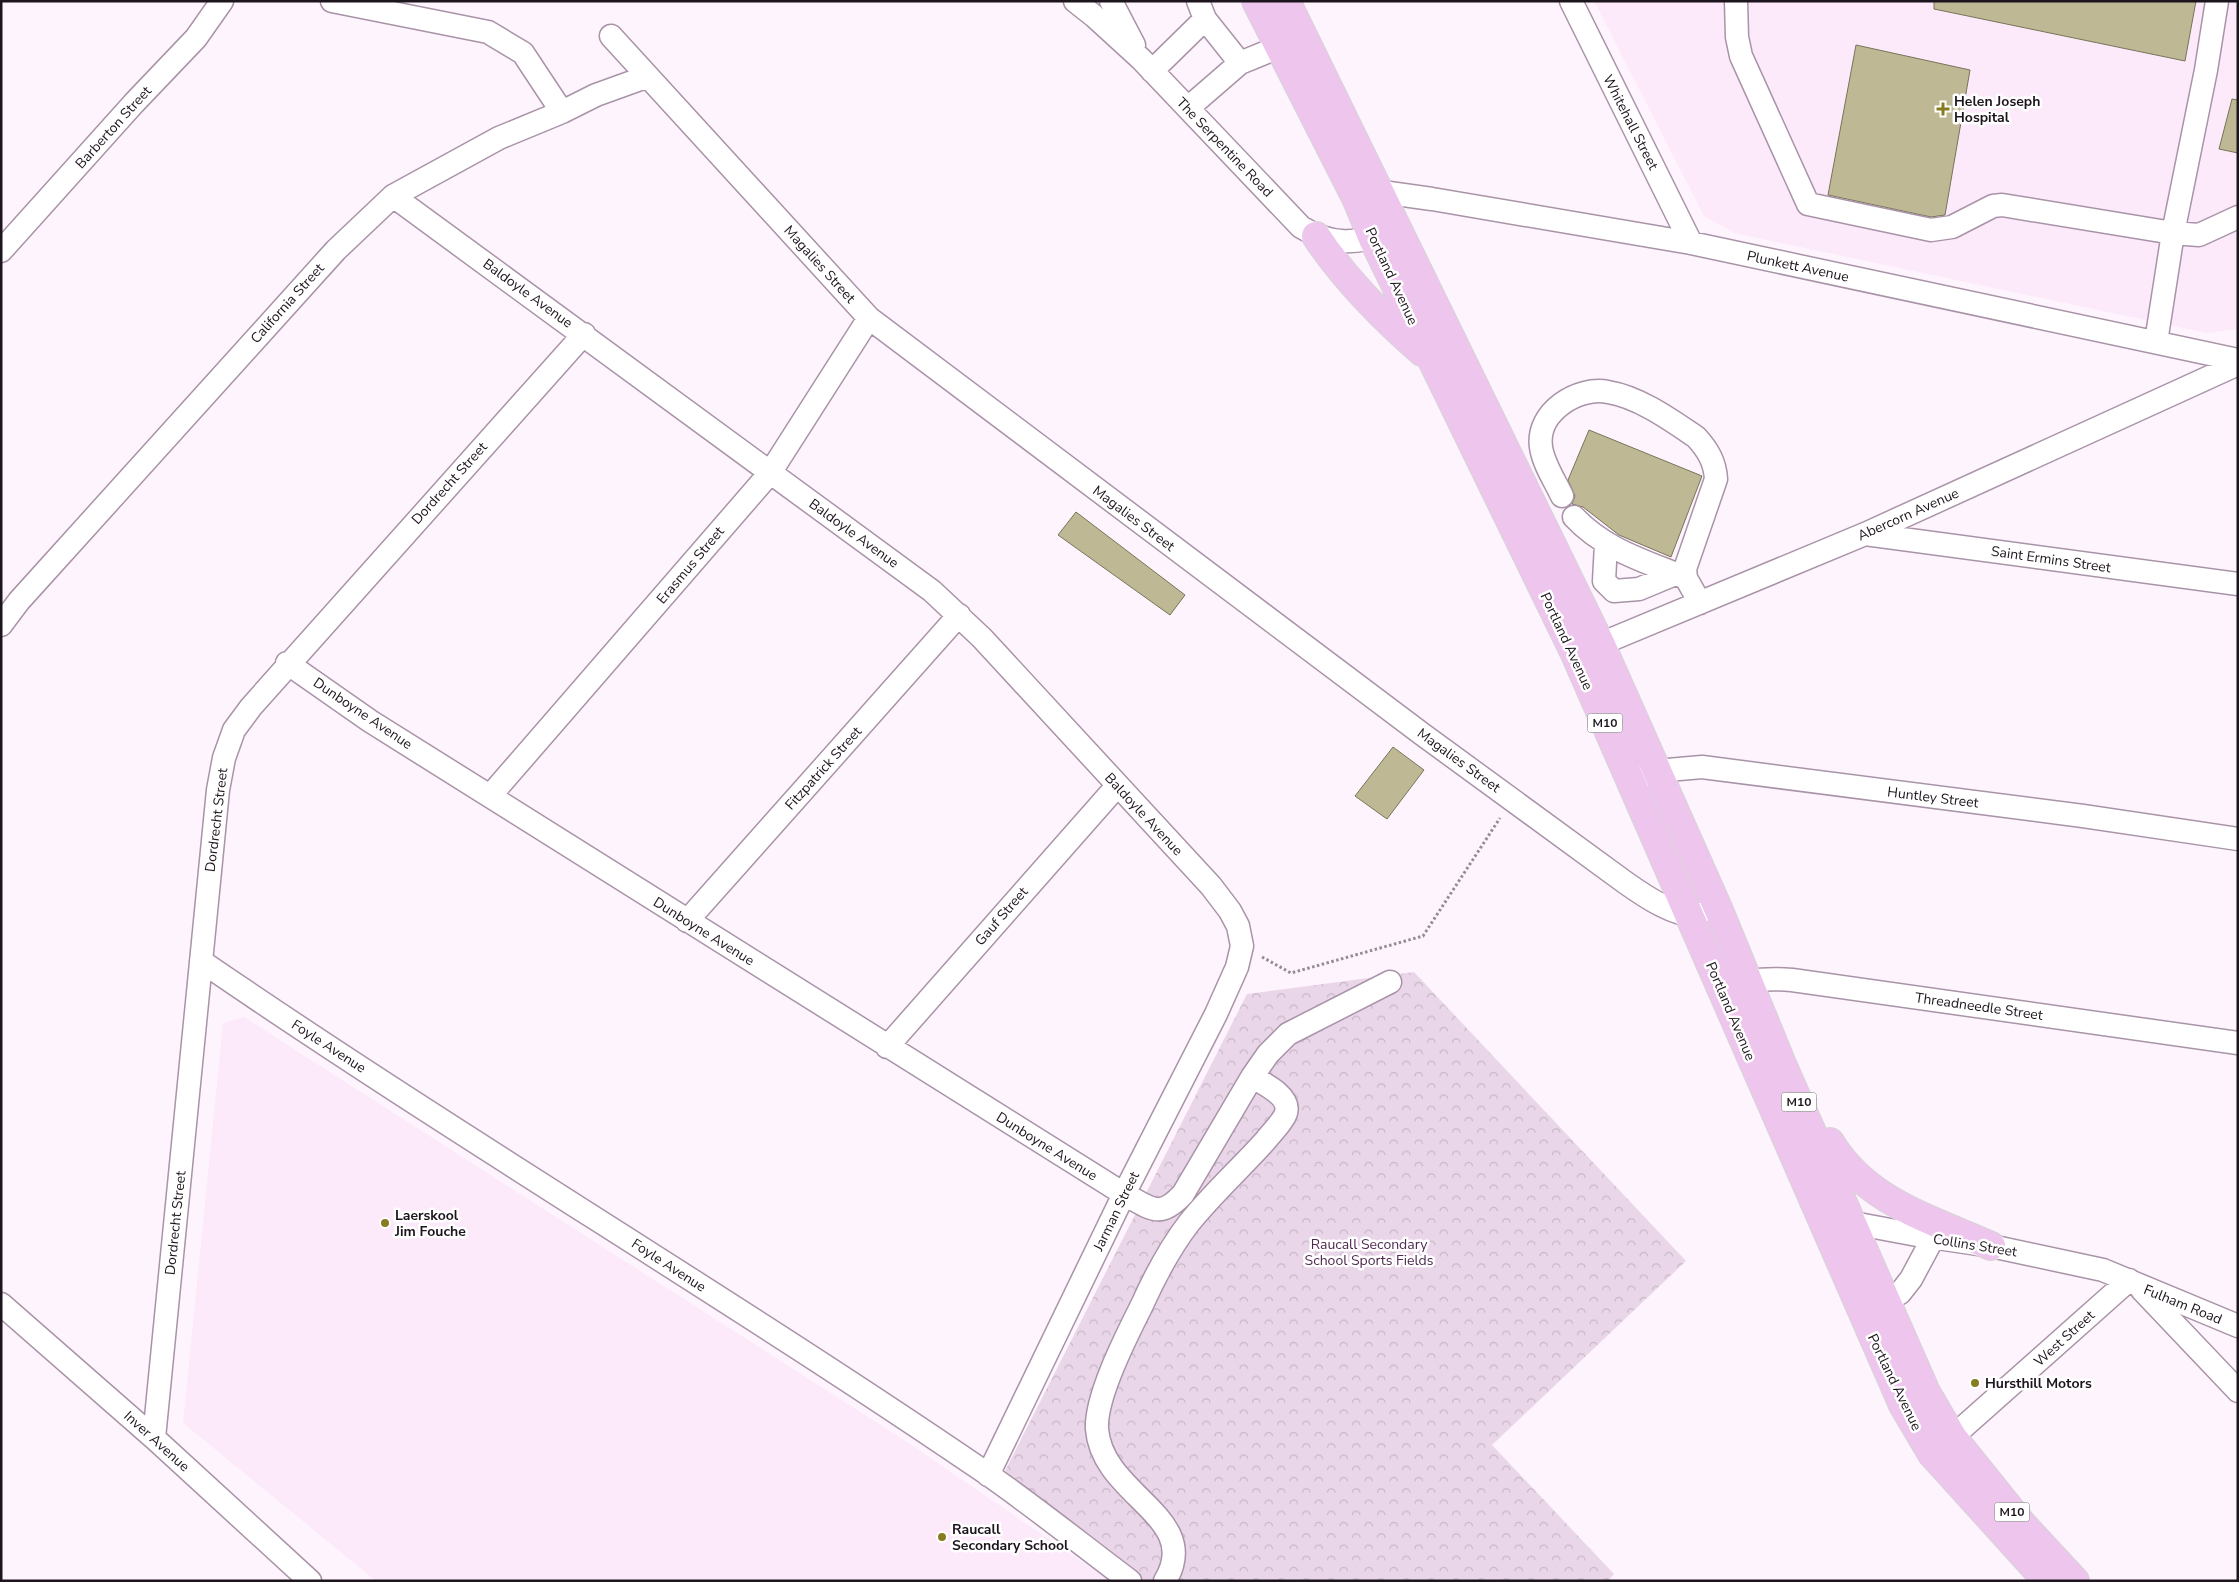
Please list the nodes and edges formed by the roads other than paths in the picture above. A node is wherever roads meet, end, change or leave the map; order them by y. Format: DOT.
graph roads {
  1 [pos="222,1"];
  2 [pos="332,1"];
  3 [pos="1075,1"];
  4 [pos="1112,1"];
  5 [pos="1256,1"];
  6 [pos="1286,1"];
  7 [pos="1571,1"];
  8 [pos="1736,1"];
  9 [pos="2217,1"];
  10 [pos="1201,10"];
  11 [pos="611,36"];
  12 [pos="1279,47"];
  13 [pos="1240,63"];
  14 [pos="1147,65"];
  15 [pos="646,77"];
  16 [pos="1188,108"];
  17 [pos="562,112"];
  18 [pos="393,196"];
  19 [pos="1369,196"];
  20 [pos="2238,217"];
  21 [pos="2173,233"];
  22 [pos="1384,234"];
  23 [pos="1316,236"];
  24 [pos="1691,243"];
  25 [pos="1,251"];
  26 [pos="869,318"];
  27 [pos="584,334"];
  28 [pos="2156,342"];
  29 [pos="2238,360"];
  30 [pos="1432,361"];
  31 [pos="2238,364"];
  32 [pos="770,473"];
  33 [pos="1562,496"];
  34 [pos="1574,517"];
  35 [pos="1865,534"];
  36 [pos="1606,544"];
  37 [pos="1681,576"];
  38 [pos="2238,584"];
  39 [pos="1700,603"];
  40 [pos="959,615"];
  41 [pos="1,625"];
  42 [pos="1601,645"];
  43 [pos="1575,654"];
  44 [pos="288,663"];
  45 [pos="1656,771"];
  46 [pos="1630,782"];
  47 [pos="1117,786"];
  48 [pos="490,796"];
  49 [pos="2238,839"];
  50 [pos="1718,908"];
  51 [pos="1691,916"];
  52 [pos="687,921"];
  53 [pos="1242,946"];
  54 [pos="201,961"];
  55 [pos="1748,981"];
  56 [pos="1390,982"];
  57 [pos="1722,990"];
  58 [pos="2238,1043"];
  59 [pos="887,1047"];
  60 [pos="1782,1064"];
  61 [pos="1252,1077"];
  62 [pos="1124,1194"];
  63 [pos="1819,1217"];
  64 [pos="1853,1222"];
  65 [pos="1933,1238"];
  66 [pos="1991,1246"];
  67 [pos="2133,1283"];
  68 [pos="1887,1301"];
  69 [pos="1,1304"];
  70 [pos="1862,1313"];
  71 [pos="2238,1326"];
  72 [pos="2238,1391"];
  73 [pos="154,1438"];
  74 [pos="1943,1446"];
  75 [pos="988,1475"];
  76 [pos="310,1581"];
  77 [pos="1130,1581"];
  78 [pos="1165,1581"];
  79 [pos="2047,1581"];
  80 [pos="2075,1581"];
  1 -- 25 [label="street, Barberton Street"];
  2 -- 17 [label="street"];
  3 -- 14 [label="street, The Serpentine Road"];
  4 -- 14 [label="street"];
  5 -- 12 [label="main road, Portland Avenue / M10"];
  6 -- 19 [label="main road, Portland Avenue / M10"];
  7 -- 24 [label="street, Whitehall Street"];
  8 -- 21 [label="street"];
  9 -- 21 [label="street"];
  10 -- 13 [label="street"];
  10 -- 14 [label="street"];
  11 -- 15 [label="street, Magalies Street"];
  12 -- 13 [label="street"];
  12 -- 19 [label="main road, Portland Avenue / M10"];
  13 -- 16 [label="street"];
  14 -- 16 [label="street, The Serpentine Road"];
  15 -- 17 [label="street, California Street"];
  15 -- 26 [label="street, Magalies Street"];
  16 -- 23 [label="street, The Serpentine Road"];
  17 -- 18 [label="street, California Street"];
  18 -- 27 [label="street, Baldoyle Avenue"];
  18 -- 41 [label="street, California Street"];
  19 -- 22 [label="main road, Portland Avenue / M10"];
  19 -- 24 [label="street, Plunkett Avenue"];
  20 -- 21 [label="street"];
  21 -- 28 [label="street"];
  22 -- 23 [label="street, The Serpentine Road"];
  22 -- 30 [label="main road, Portland Avenue / M10"];
  22 -- 42 [label="main road, Portland Avenue / M10"];
  23 -- 30 [label="main road"];
  24 -- 28 [label="street, Plunkett Avenue"];
  26 -- 32 [label="street, Erasmus Street"];
  26 -- 51 [label="street, Magalies Street"];
  27 -- 32 [label="street, Baldoyle Avenue"];
  27 -- 44 [label="street, Dordrecht Street"];
  28 -- 29 [label="street, Plunkett Avenue"];
  30 -- 43 [label="main road, Portland Avenue / M10"];
  31 -- 35 [label="street, Abercorn Avenue"];
  32 -- 40 [label="street, Baldoyle Avenue"];
  32 -- 48 [label="street, Erasmus Street"];
  33 -- 37 [label="street"];
  34 -- 36 [label="street"];
  35 -- 38 [label="street, Saint Ermins Street"];
  35 -- 39 [label="street, Abercorn Avenue"];
  36 -- 37 [label="street"];
  36 -- 37 [label="street"];
  37 -- 39 [label="street"];
  39 -- 42 [label="street, Abercorn Avenue"];
  40 -- 47 [label="street, Baldoyle Avenue"];
  40 -- 52 [label="street, Fitzpatrick Street"];
  42 -- 43 [label="street, Abercorn Avenue"];
  42 -- 45 [label="main road, Portland Avenue / M10"];
  43 -- 46 [label="main road, Portland Avenue / M10"];
  44 -- 48 [label="street, Dunboyne Avenue"];
  44 -- 54 [label="street, Dordrecht Street"];
  45 -- 46 [label="street, Huntley Street"];
  45 -- 49 [label="street, Huntley Street"];
  45 -- 50 [label="main road, Portland Avenue / M10"];
  46 -- 51 [label="main road, Portland Avenue / M10"];
  47 -- 53 [label="street, Baldoyle Avenue"];
  47 -- 59 [label="street, Gauf Street"];
  48 -- 52 [label="street, Dunboyne Avenue"];
  50 -- 51 [label="street"];
  50 -- 55 [label="main road, Portland Avenue / M10"];
  51 -- 57 [label="main road, Portland Avenue / M10"];
  52 -- 59 [label="street, Dunboyne Avenue"];
  53 -- 62 [label="street, Jarman Street"];
  54 -- 73 [label="street, Dordrecht Street"];
  54 -- 75 [label="street, Foyle Avenue"];
  55 -- 57 [label="street, Threadneedle Street"];
  55 -- 58 [label="street, Threadneedle Street"];
  55 -- 60 [label="main road, Portland Avenue / M10"];
  56 -- 61 [label="street, Dunboyne Avenue"];
  57 -- 63 [label="main road, Portland Avenue / M10"];
  59 -- 62 [label="street, Dunboyne Avenue"];
  60 -- 64 [label="main road, Portland Avenue / M10"];
  60 -- 66 [label="main road"];
  61 -- 62 [label="street, Dunboyne Avenue"];
  61 -- 78 [label="street"];
  62 -- 75 [label="street, Jarman Street"];
  63 -- 64 [label="street, Collins Street"];
  63 -- 70 [label="main road, Portland Avenue / M10"];
  64 -- 65 [label="street, Collins Street"];
  64 -- 68 [label="main road, Portland Avenue / M10"];
  65 -- 66 [label="street, Collins Street"];
  65 -- 68 [label="street"];
  66 -- 67 [label="street, Collins Street"];
  67 -- 71 [label="street, Fulham Road"];
  67 -- 72 [label="street, Collins Street"];
  67 -- 74 [label="street, West Street"];
  68 -- 70 [label="street"];
  68 -- 74 [label="main road, Portland Avenue / M10"];
  69 -- 73 [label="street, Inver Avenue"];
  70 -- 74 [label="main road, Portland Avenue / M10"];
  73 -- 76 [label="street, Inver Avenue"];
  74 -- 79 [label="main road, M10"];
  74 -- 80 [label="main road, M10"];
  75 -- 77 [label="street, Foyle Avenue"];
}
